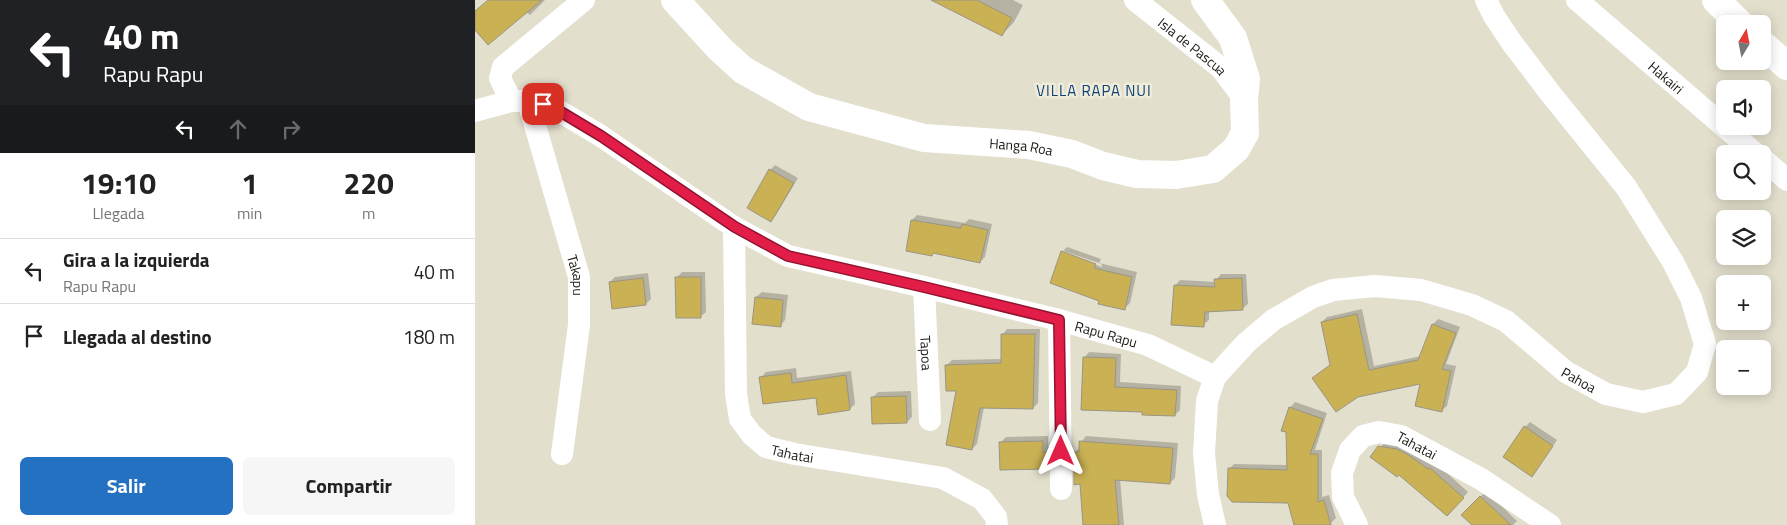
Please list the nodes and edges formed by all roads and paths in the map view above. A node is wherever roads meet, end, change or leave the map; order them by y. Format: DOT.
graph roads {
  1 [pos="584,0"];
  2 [pos="675,0"];
  3 [pos="1135,0"];
  4 [pos="1205,0"];
  5 [pos="1486,0"];
  6 [pos="1577,0"];
  7 [pos="1716,0"];
  8 [pos="1731,15"];
  9 [pos="1771,52"];
  10 [pos="1787,66"];
  11 [pos="1244,99"];
  12 [pos="520,101"];
  13 [pos="475,111"];
  14 [pos="1746,145"];
  15 [pos="1771,166"];
  16 [pos="1787,180"];
  17 [pos="735,227"];
  18 [pos="924,287"];
  19 [pos="1059,320"];
  20 [pos="1215,377"];
  21 [pos="930,420"];
  22 [pos="563,454"];
  23 [pos="1061,489"];
  24 [pos="997,525"];
  25 [pos="1215,525"];
  26 [pos="1357,525"];
  27 [pos="1551,525"];
  1 -- 12 [label="street, Takapu"];
  2 -- 11 [label="street, Hanga Roa"];
  3 -- 11 [label="street, Isla de Pascua"];
  4 -- 11 [label="street, Hanga Roa"];
  5 -- 20 [label="street, Pahoa"];
  6 -- 14 [label="street, Hakairi"];
  7 -- 8 [label="street"];
  9 -- 10 [label="street"];
  12 -- 13 [label="street, Rapu Rapu"];
  12 -- 17 [label="street, Rapu Rapu"];
  12 -- 22 [label="street, Takapu"];
  15 -- 16 [label="street"];
  17 -- 18 [label="street, Rapu Rapu"];
  17 -- 24 [label="street, Tahatai"];
  18 -- 19 [label="street, Rapu Rapu"];
  18 -- 21 [label="street, Tapoa"];
  19 -- 20 [label="street, Rapu Rapu"];
  19 -- 23 [label="street"];
  20 -- 25 [label="street, Pahoa"];
  26 -- 27 [label="street, Tahatai"];
}
